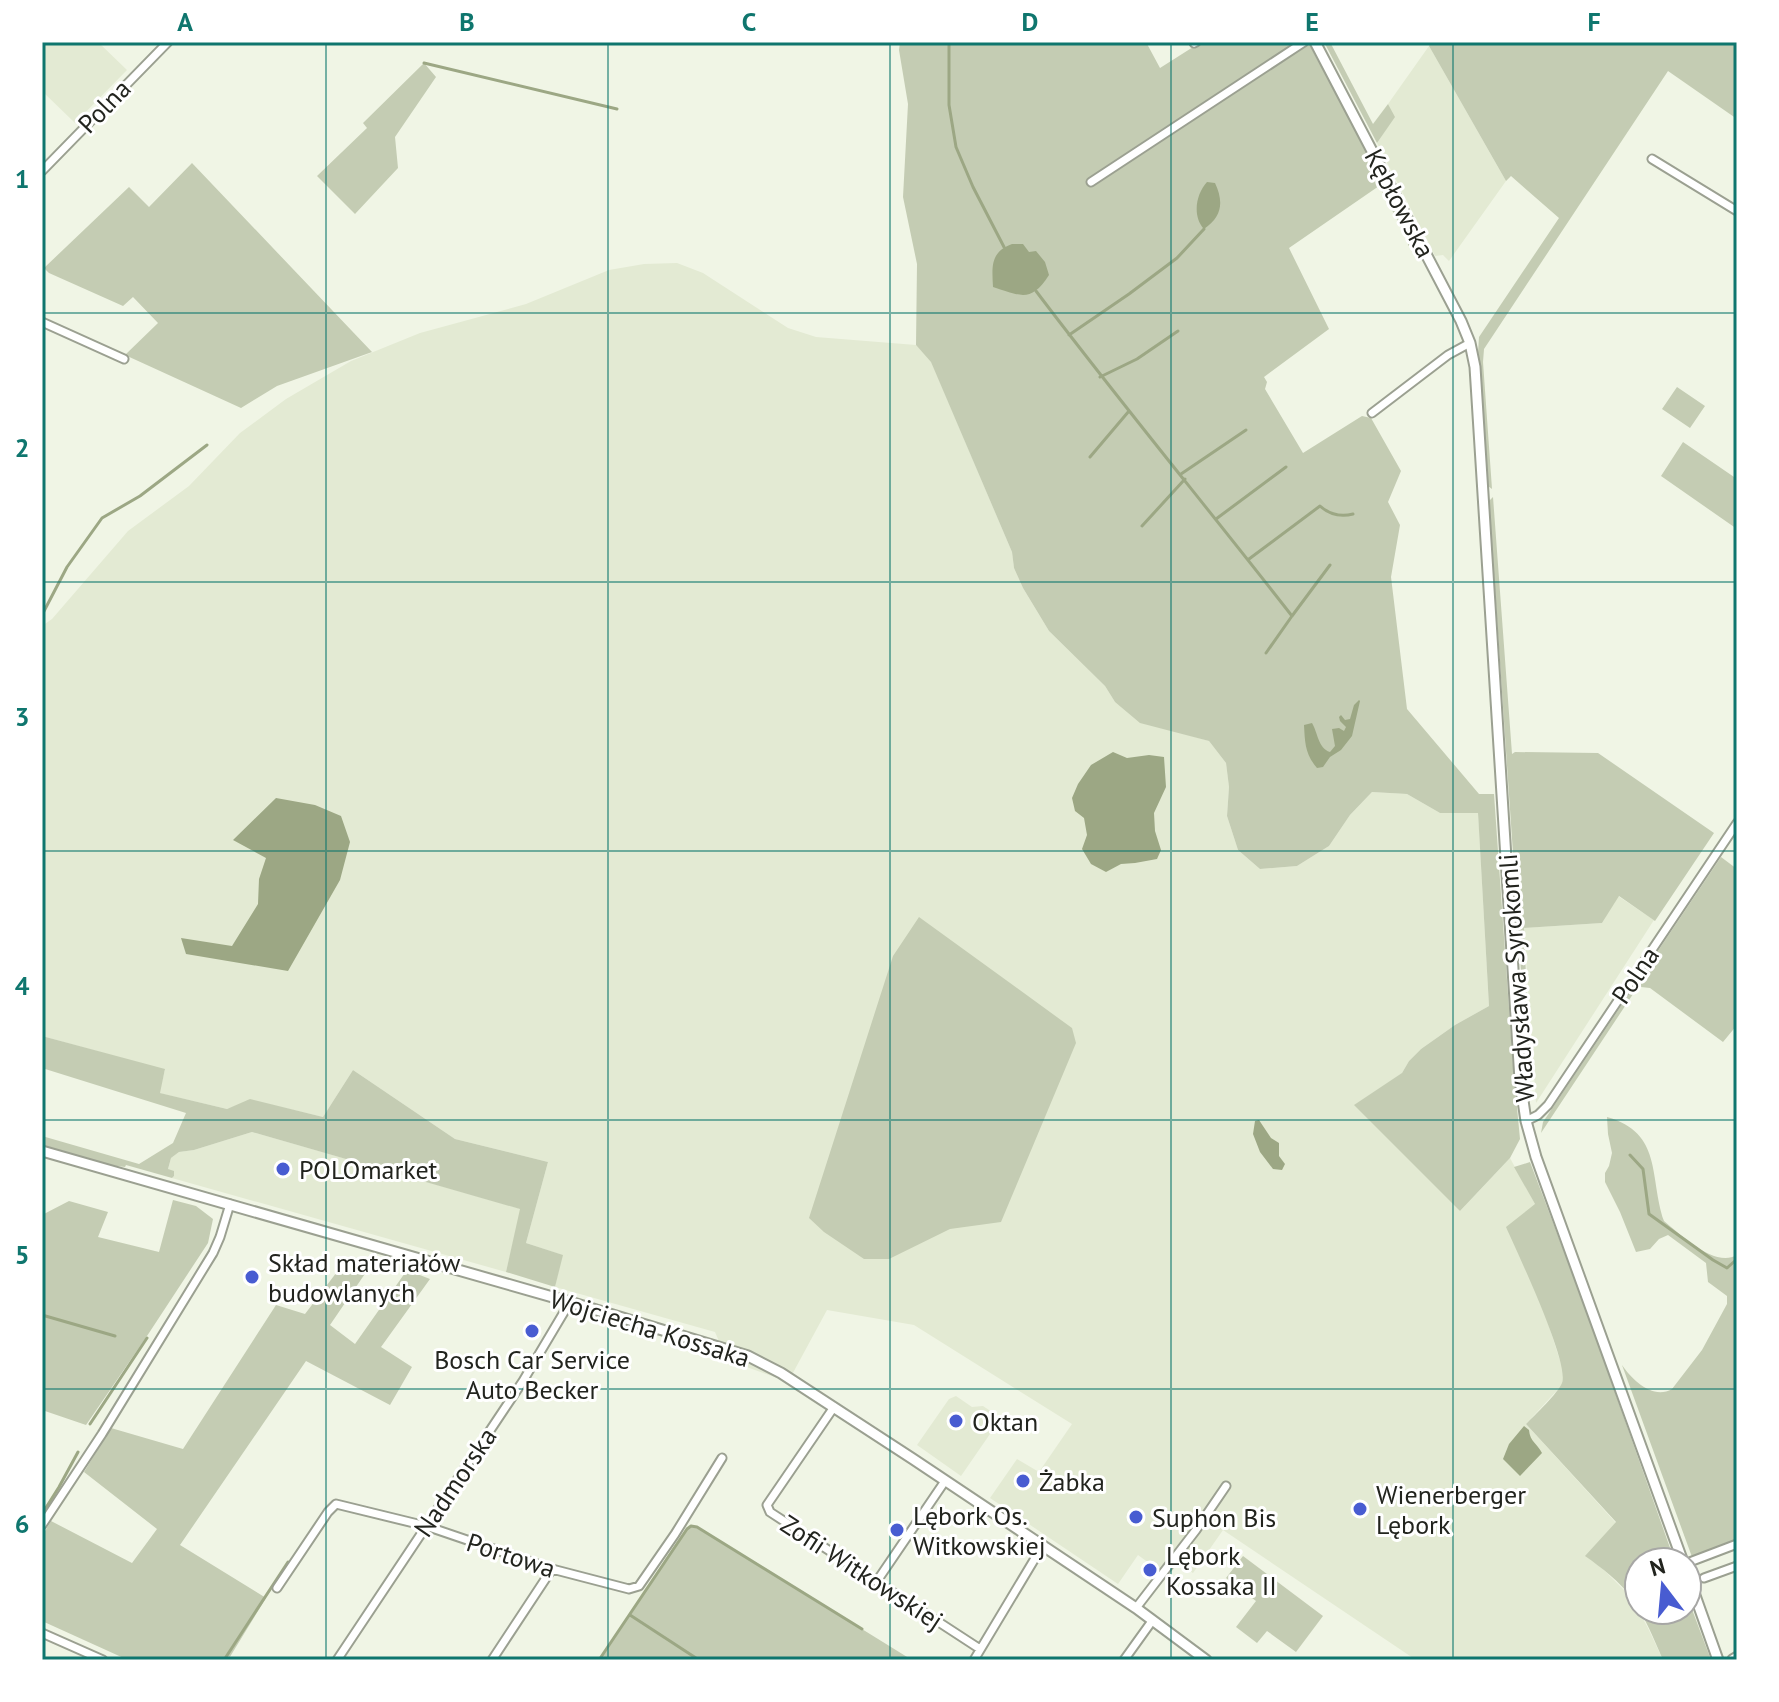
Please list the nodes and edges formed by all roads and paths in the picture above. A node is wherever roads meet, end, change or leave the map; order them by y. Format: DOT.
graph roads {
  1 [pos="168,42"];
  2 [pos="1304,42"];
  3 [pos="1315,42"];
  4 [pos="1652,159"];
  5 [pos="42,171"];
  6 [pos="1091,182"];
  7 [pos="1737,211"];
  8 [pos="42,322"];
  9 [pos="1470,343"];
  10 [pos="124,359"];
  11 [pos="1475,367"];
  12 [pos="1372,413"];
  13 [pos="1737,823"];
  14 [pos="1526,1121"];
  15 [pos="42,1151"];
  16 [pos="230,1204"];
  17 [pos="570,1302"];
  18 [pos="834,1407"];
  19 [pos="722,1458"];
  20 [pos="945,1481"];
  21 [pos="1226,1486"];
  22 [pos="42,1525"];
  23 [pos="426,1526"];
  24 [pos="1043,1545"];
  25 [pos="1679,1546"];
  26 [pos="1734,1546"];
  27 [pos="1703,1556"];
  28 [pos="1737,1564"];
  29 [pos="552,1569"];
  30 [pos="1704,1578"];
  31 [pos="877,1581"];
  32 [pos="277,1588"];
  33 [pos="1136,1608"];
  34 [pos="1703,1618"];
  35 [pos="1152,1621"];
  36 [pos="42,1633"];
  37 [pos="980,1649"];
  38 [pos="103,1660"];
  39 [pos="337,1660"];
  40 [pos="492,1660"];
  41 [pos="974,1660"];
  42 [pos="1124,1660"];
  43 [pos="1206,1660"];
  44 [pos="1718,1660"];
  1 -- 5 [label="street, Polna"];
  2 -- 6 [label="street"];
  3 -- 9 [label="street, Kębłowska"];
  4 -- 7 [label="street"];
  8 -- 10 [label="street"];
  9 -- 11 [label="street, Kębłowska"];
  9 -- 12 [label="street"];
  11 -- 14 [label="street, Władysława Syrokomli"];
  13 -- 14 [label="street, Polna"];
  14 -- 25 [label="street, Władysława Syrokomli"];
  15 -- 16 [label="street, Wojciecha Kossaka"];
  16 -- 17 [label="street, Wojciecha Kossaka"];
  16 -- 22 [label="street"];
  17 -- 18 [label="street, Wojciecha Kossaka"];
  17 -- 23 [label="street, Nadmorska"];
  18 -- 20 [label="street, Wojciecha Kossaka"];
  18 -- 31 [label="street, Zofii Witkowskiej"];
  19 -- 29 [label="street, Portowa"];
  20 -- 24 [label="street, Wojciecha Kossaka"];
  20 -- 31 [label="street"];
  21 -- 33 [label="street"];
  23 -- 29 [label="street, Portowa"];
  23 -- 32 [label="street, Portowa"];
  23 -- 39 [label="street, Nadmorska"];
  24 -- 33 [label="street, Wojciecha Kossaka"];
  24 -- 37 [label="street"];
  26 -- 27 [label="street"];
  26 -- 28 [label="street"];
  28 -- 30 [label="street"];
  29 -- 40 [label="street"];
  31 -- 37 [label="street, Zofii Witkowskiej"];
  33 -- 35 [label="street, Wojciecha Kossaka"];
  34 -- 44 [label="street"];
  35 -- 42 [label="street"];
  35 -- 43 [label="street, Wojciecha Kossaka"];
  36 -- 38 [label="street"];
  37 -- 41 [label="street"];
}
